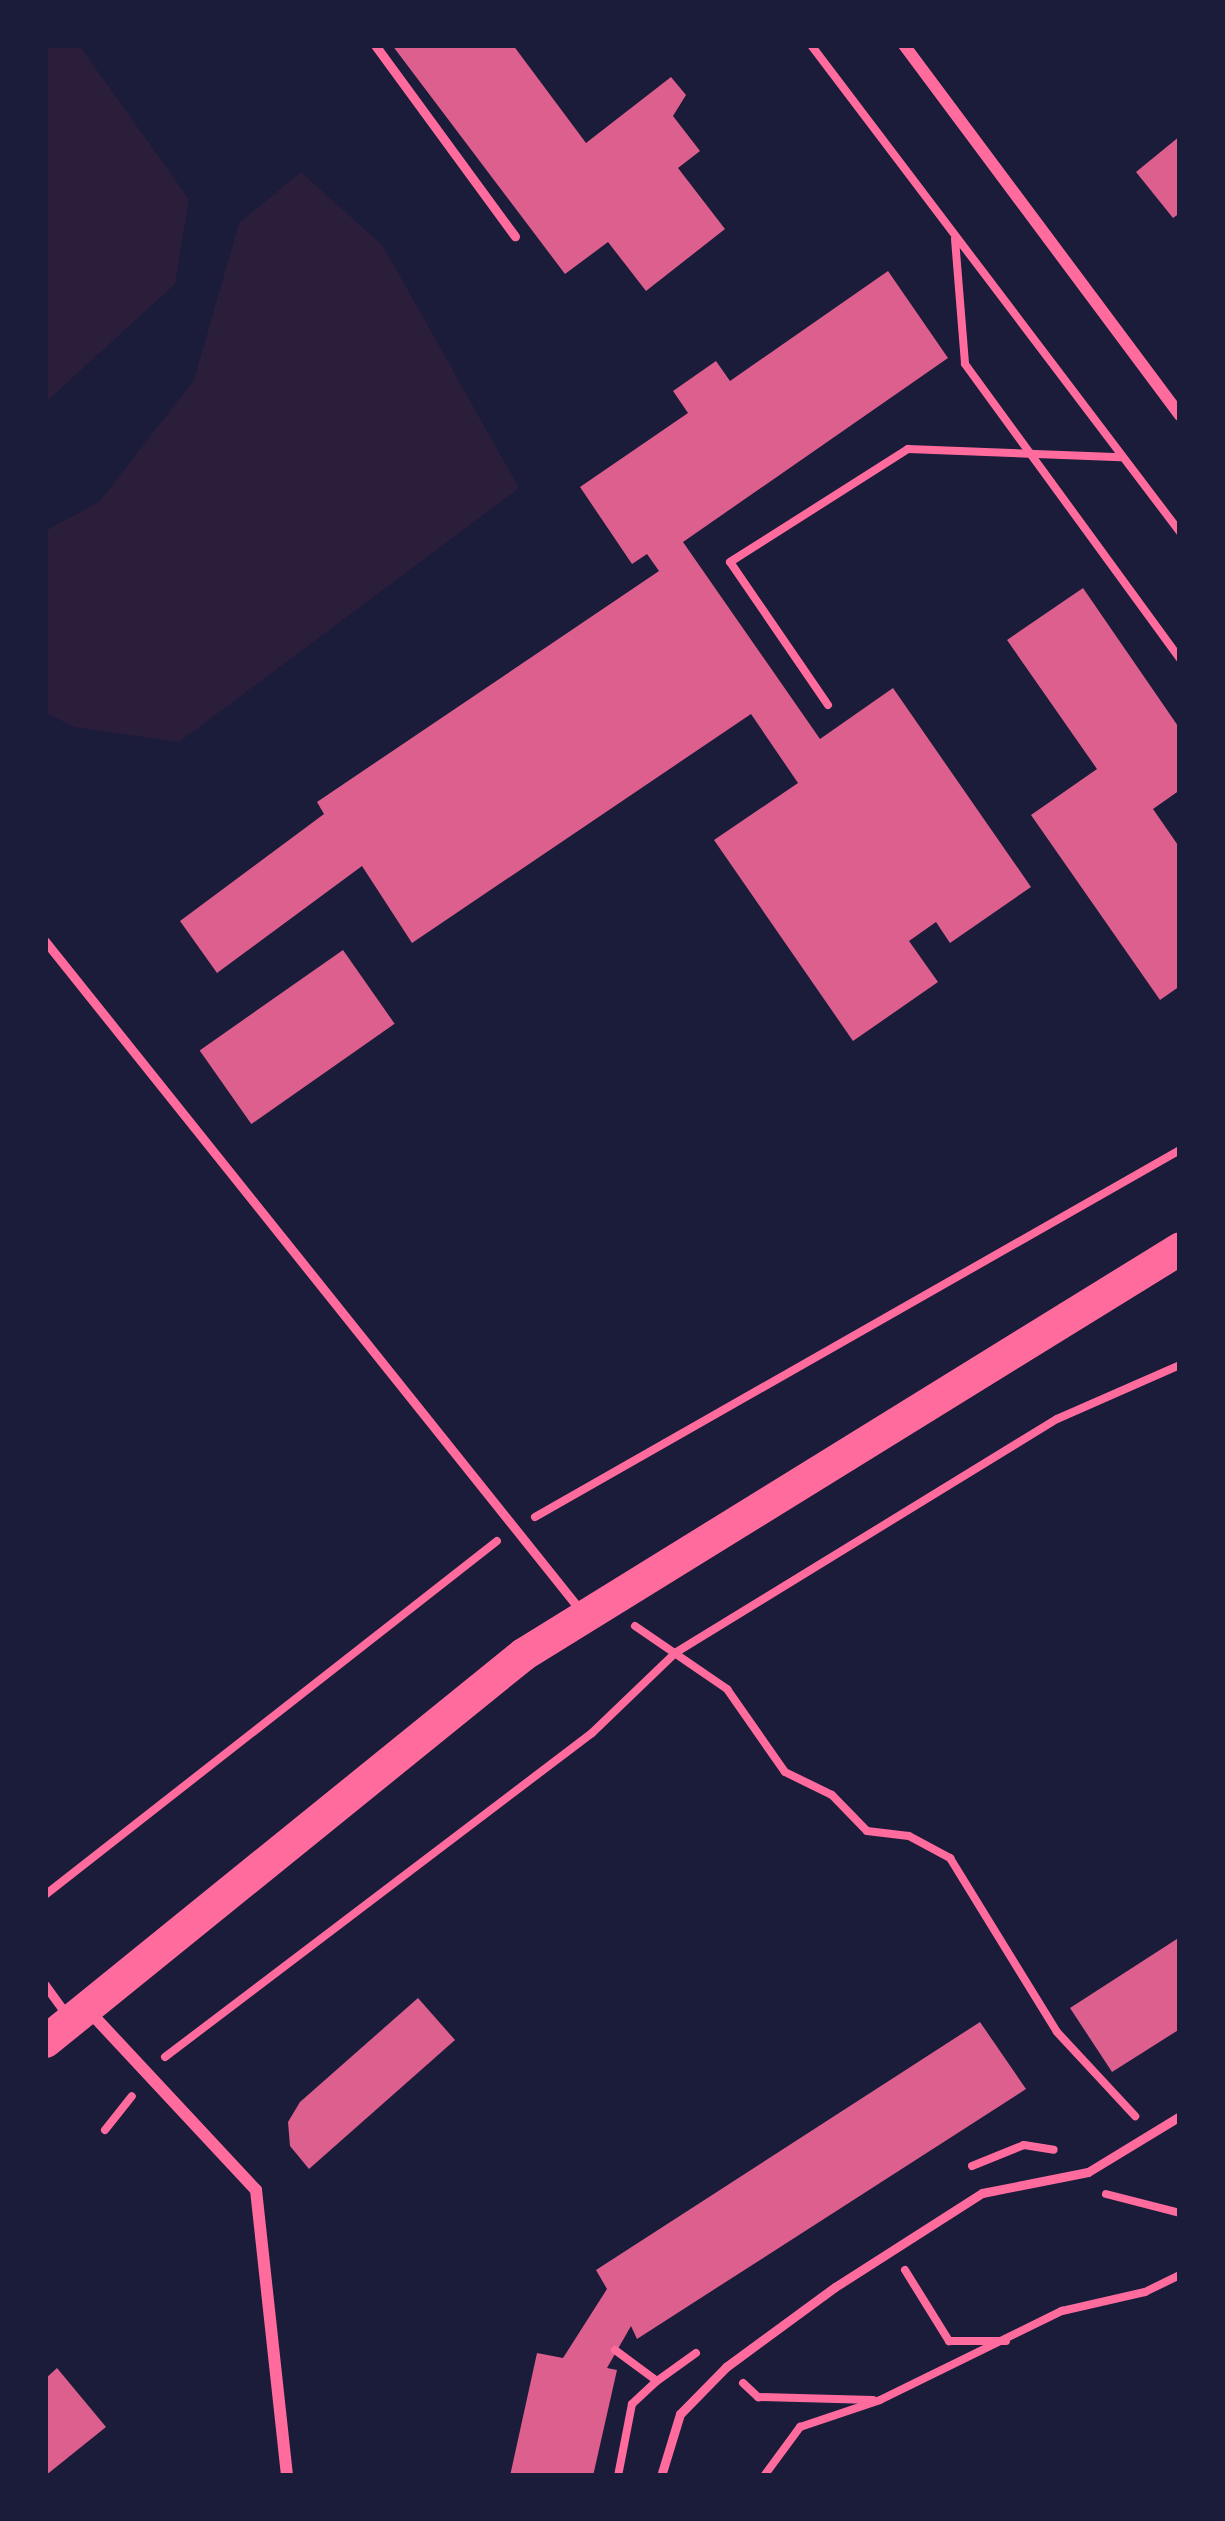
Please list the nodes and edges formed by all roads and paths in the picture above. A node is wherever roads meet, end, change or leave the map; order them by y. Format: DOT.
graph roads {
  1 [pos="375,45"];
  2 [pos="811,45"];
  3 [pos="904,45"];
  4 [pos="955,235"];
  5 [pos="515,236"];
  6 [pos="1180,415"];
  7 [pos="1034,453"];
  8 [pos="1123,457"];
  9 [pos="1180,532"];
  10 [pos="1180,659"];
  11 [pos="828,704"];
  12 [pos="45,941"];
  13 [pos="1180,1150"];
  14 [pos="1180,1248"];
  15 [pos="1180,1365"];
  16 [pos="514,1528"];
  17 [pos="594,1610"];
  18 [pos="675,1653"];
  19 [pos="45,1895"];
  20 [pos="45,1985"];
  21 [pos="67,2023"];
  22 [pos="149,2076"];
  23 [pos="1180,2116"];
  24 [pos="105,2129"];
  25 [pos="1155,2132"];
  26 [pos="894,2253"];
  27 [pos="1180,2276"];
  28 [pos="1014,2341"];
  29 [pos="704,2348"];
  30 [pos="726,2367"];
  31 [pos="656,2381"];
  32 [pos="880,2401"];
  33 [pos="287,2476"];
  34 [pos="618,2476"];
  35 [pos="661,2476"];
  36 [pos="764,2476"];
  1 -- 5 [label="lane"];
  2 -- 4 [label="path"];
  3 -- 6 [label="street"];
  4 -- 7 [label="path"];
  4 -- 8 [label="path"];
  7 -- 8 [label="path"];
  7 -- 10 [label="path"];
  7 -- 11 [label="path"];
  8 -- 9 [label="path"];
  12 -- 16 [label="lane"];
  13 -- 16 [label="path"];
  14 -- 17 [label="highway"];
  15 -- 18 [label="path"];
  16 -- 17 [label="lane"];
  16 -- 19 [label="path"];
  17 -- 18 [label="path"];
  17 -- 21 [label="highway"];
  18 -- 22 [label="path"];
  18 -- 25 [label="path"];
  20 -- 21 [label="lane"];
  21 -- 22 [label="street"];
  22 -- 24 [label="path"];
  22 -- 33 [label="street"];
  23 -- 25 [label="lane"];
  25 -- 26 [label="lane"];
  26 -- 28 [label="path"];
  26 -- 30 [label="lane"];
  27 -- 28 [label="path"];
  28 -- 32 [label="path"];
  29 -- 30 [label="path"];
  30 -- 32 [label="path"];
  30 -- 35 [label="lane"];
  31 -- 34 [label="path"];
  32 -- 36 [label="path"];
}
